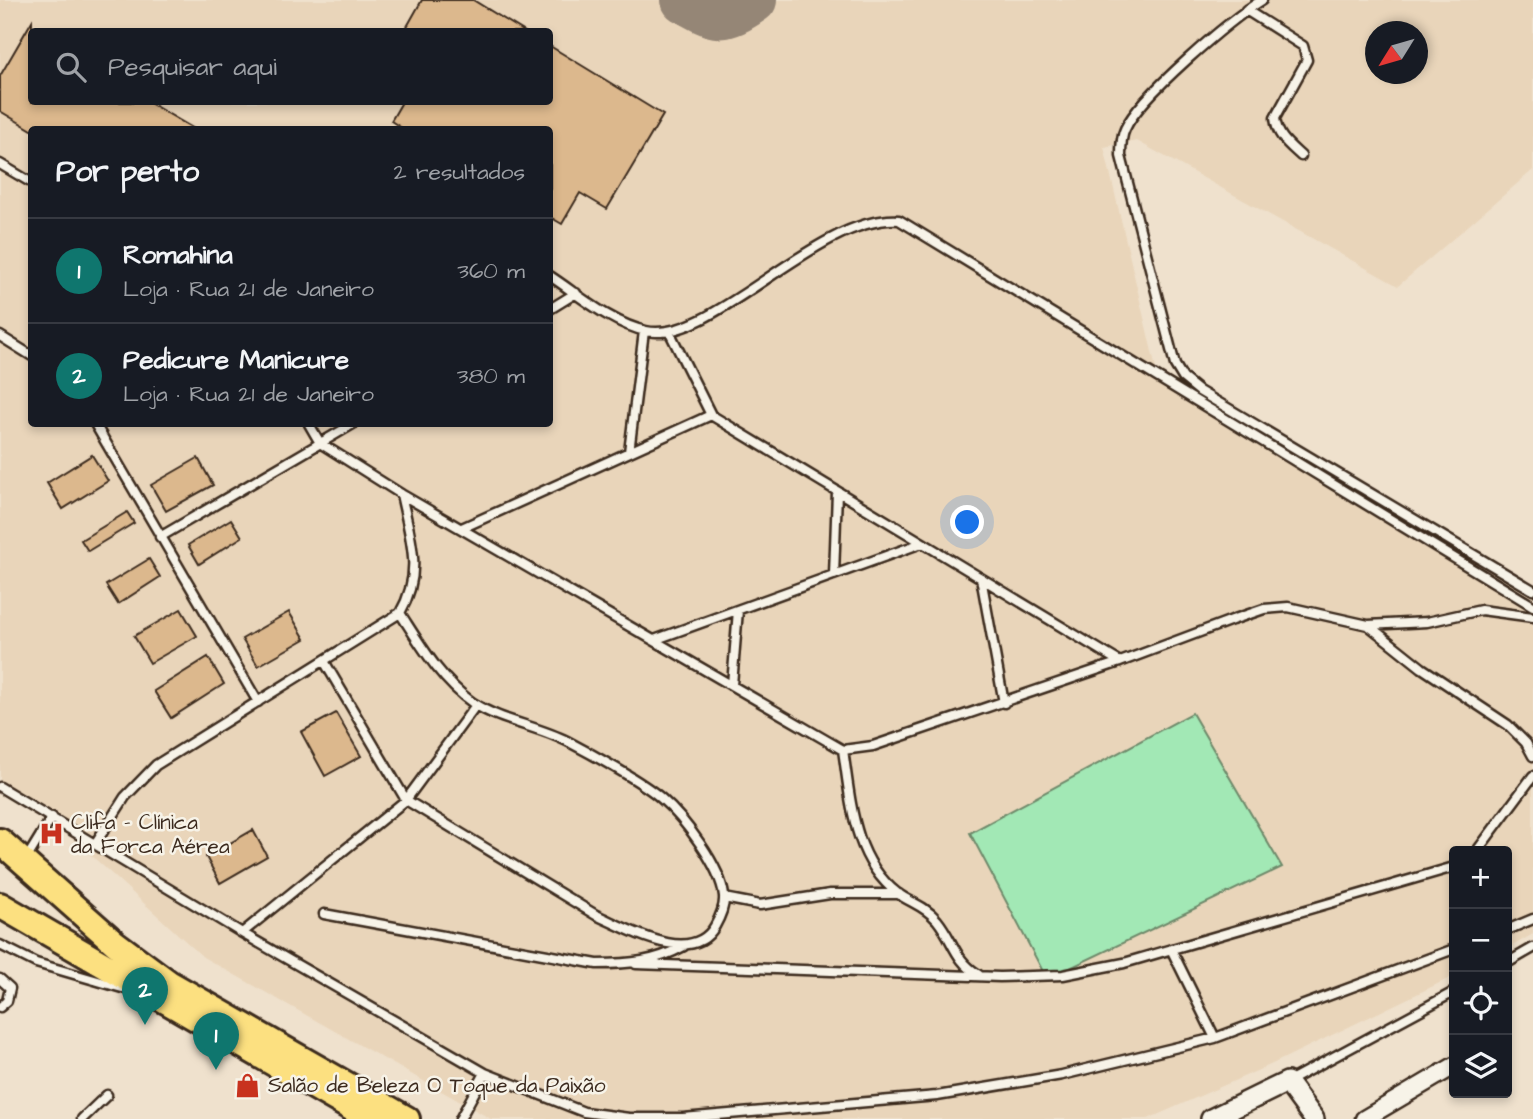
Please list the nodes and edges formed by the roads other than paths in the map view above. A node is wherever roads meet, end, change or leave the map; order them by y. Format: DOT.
graph roads {
  1 [pos="1262,0"];
  2 [pos="1246,10"];
  3 [pos="1301,156"];
  4 [pos="0,164"];
  5 [pos="28,181"];
  6 [pos="553,278"];
  7 [pos="576,293"];
  8 [pos="553,307"];
  9 [pos="644,331"];
  10 [pos="670,333"];
  11 [pos="0,336"];
  12 [pos="28,354"];
  13 [pos="710,415"];
  14 [pos="97,427"];
  15 [pos="311,427"];
  16 [pos="348,427"];
  17 [pos="320,443"];
  18 [pos="629,452"];
  19 [pos="837,492"];
  20 [pos="401,494"];
  21 [pos="462,528"];
  22 [pos="160,537"];
  23 [pos="922,543"];
  24 [pos="834,575"];
  25 [pos="981,578"];
  26 [pos="1533,590"];
  27 [pos="1533,606"];
  28 [pos="738,610"];
  29 [pos="400,613"];
  30 [pos="1533,617"];
  31 [pos="1368,625"];
  32 [pos="654,640"];
  33 [pos="324,661"];
  34 [pos="1120,662"];
  35 [pos="732,685"];
  36 [pos="258,702"];
  37 [pos="1004,703"];
  38 [pos="476,705"];
  39 [pos="843,750"];
  40 [pos="1533,756"];
  41 [pos="1533,776"];
  42 [pos="0,787"];
  43 [pos="406,800"];
  44 [pos="52,817"];
  45 [pos="0,841"];
  46 [pos="95,844"];
  47 [pos="1481,846"];
  48 [pos="24,863"];
  49 [pos="1449,868"];
  50 [pos="899,894"];
  51 [pos="724,898"];
  52 [pos="0,905"];
  53 [pos="324,914"];
  54 [pos="1533,919"];
  55 [pos="1512,928"];
  56 [pos="242,933"];
  57 [pos="0,945"];
  58 [pos="684,946"];
  59 [pos="1533,948"];
  60 [pos="1171,949"];
  61 [pos="1449,951"];
  62 [pos="1512,960"];
  63 [pos="636,964"];
  64 [pos="980,975"];
  65 [pos="0,979"];
  66 [pos="1449,995"];
  67 [pos="162,1000"];
  68 [pos="0,1007"];
  69 [pos="1215,1038"];
  70 [pos="1449,1069"];
  71 [pos="485,1073"];
  72 [pos="1287,1082"];
  73 [pos="107,1096"];
  74 [pos="82,1119"];
  75 [pos="370,1119"];
  76 [pos="407,1119"];
  77 [pos="460,1119"];
  78 [pos="1211,1119"];
  79 [pos="1314,1119"];
  80 [pos="1364,1119"];
  1 -- 2 [label="lane"];
  2 -- 3 [label="lane"];
  2 -- 26 [label="lane"];
  4 -- 5 [label="lane"];
  6 -- 7 [label="lane"];
  7 -- 8 [label="lane"];
  7 -- 9 [label="lane"];
  9 -- 10 [label="lane"];
  9 -- 18 [label="lane"];
  10 -- 13 [label="lane"];
  10 -- 27 [label="lane"];
  11 -- 12 [label="lane"];
  13 -- 18 [label="lane"];
  13 -- 19 [label="lane"];
  14 -- 22 [label="lane"];
  15 -- 17 [label="lane"];
  16 -- 17 [label="lane"];
  17 -- 20 [label="lane"];
  17 -- 22 [label="lane"];
  18 -- 21 [label="lane"];
  19 -- 23 [label="lane"];
  19 -- 24 [label="lane"];
  20 -- 21 [label="lane"];
  20 -- 29 [label="lane"];
  21 -- 32 [label="lane"];
  22 -- 36 [label="lane"];
  23 -- 24 [label="lane"];
  23 -- 25 [label="lane"];
  24 -- 28 [label="lane"];
  25 -- 34 [label="lane"];
  25 -- 37 [label="lane"];
  28 -- 32 [label="lane"];
  28 -- 35 [label="lane"];
  29 -- 33 [label="lane"];
  29 -- 38 [label="lane"];
  30 -- 31 [label="lane"];
  31 -- 34 [label="lane"];
  31 -- 40 [label="lane"];
  32 -- 35 [label="lane"];
  33 -- 36 [label="lane"];
  33 -- 43 [label="lane"];
  34 -- 37 [label="lane"];
  35 -- 39 [label="lane"];
  36 -- 46 [label="lane"];
  37 -- 39 [label="lane"];
  38 -- 43 [label="lane"];
  38 -- 51 [label="lane"];
  39 -- 50 [label="lane"];
  41 -- 47 [label="lane"];
  42 -- 44 [label="lane"];
  43 -- 56 [label="lane"];
  43 -- 58 [label="lane"];
  44 -- 46 [label="lane"];
  44 -- 48 [label="lane"];
  45 -- 48 [label="main road"];
  46 -- 56 [label="lane"];
  48 -- 76 [label="main road"];
  49 -- 60 [label="lane"];
  50 -- 51 [label="lane"];
  50 -- 64 [label="lane"];
  51 -- 58 [label="lane"];
  52 -- 67 [label="main road"];
  53 -- 63 [label="lane"];
  54 -- 55 [label="lane"];
  56 -- 71 [label="lane"];
  57 -- 67 [label="lane"];
  58 -- 63 [label="lane"];
  59 -- 62 [label="lane"];
  60 -- 64 [label="lane"];
  60 -- 69 [label="lane"];
  61 -- 69 [label="lane"];
  63 -- 64 [label="lane"];
  65 -- 68 [label="lane"];
  66 -- 72 [label="lane"];
  67 -- 75 [label="main road"];
  69 -- 71 [label="lane"];
  70 -- 80 [label="street"];
  71 -- 77 [label="lane"];
  72 -- 78 [label="street"];
  72 -- 79 [label="street"];
  73 -- 74 [label="lane"];
}
